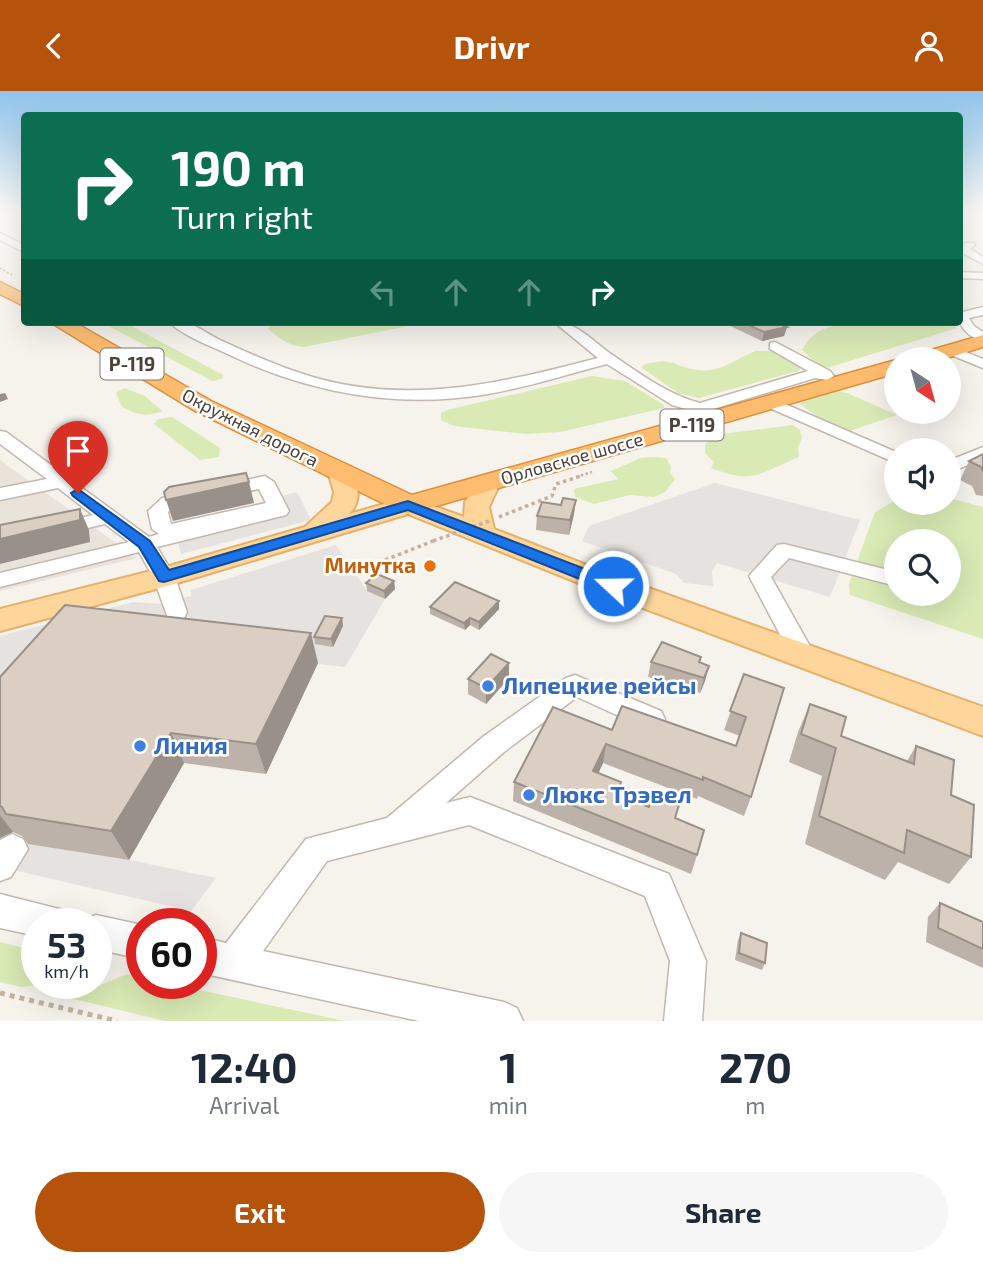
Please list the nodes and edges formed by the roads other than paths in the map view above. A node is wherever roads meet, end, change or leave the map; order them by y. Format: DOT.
graph roads {
  1 [pos="963,275"];
  2 [pos="983,275"];
  3 [pos="6,281"];
  4 [pos="21,298"];
  5 [pos="983,311"];
  6 [pos="963,316"];
  7 [pos="963,319"];
  8 [pos="67,326"];
  9 [pos="183,326"];
  10 [pos="565,326"];
  11 [pos="983,339"];
  12 [pos="254,340"];
  13 [pos="775,346"];
  14 [pos="960,347"];
  15 [pos="229,348"];
  16 [pos="961,354"];
  17 [pos="609,359"];
  18 [pos="983,364"];
  19 [pos="884,368"];
  20 [pos="834,378"];
  21 [pos="771,403"];
  22 [pos="0,436"];
  23 [pos="983,452"];
  24 [pos="884,453"];
  25 [pos="961,462"];
  26 [pos="341,475"];
  27 [pos="62,482"];
  28 [pos="488,483"];
  29 [pos="0,494"];
  30 [pos="169,502"];
  31 [pos="408,505"];
  32 [pos="277,506"];
  33 [pos="110,517"];
  34 [pos="485,528"];
  35 [pos="312,533"];
  36 [pos="0,542"];
  37 [pos="145,544"];
  38 [pos="884,576"];
  39 [pos="164,577"];
  40 [pos="0,580"];
  41 [pos="176,612"];
  42 [pos="0,620"];
  43 [pos="804,657"];
  44 [pos="983,722"];
  45 [pos="675,729"];
  46 [pos="394,830"];
  47 [pos="0,911"];
  48 [pos="21,916"];
  49 [pos="217,958"];
  50 [pos="504,1021"];
  51 [pos="683,1021"];
  1 -- 2 [label="street"];
  3 -- 4 [label="highway"];
  5 -- 6 [label="street"];
  7 -- 11 [label="street"];
  8 -- 26 [label="highway, Окружная дорога / Р-119"];
  9 -- 15 [label="street"];
  10 -- 17 [label="street"];
  11 -- 14 [label="highway"];
  12 -- 15 [label="street"];
  13 -- 20 [label="street"];
  15 -- 17 [label="street"];
  16 -- 18 [label="street"];
  17 -- 20 [label="street"];
  19 -- 20 [label="highway, Орловское шоссе / Р-119"];
  20 -- 21 [label="highway, Орловское шоссе / Р-119"];
  21 -- 24 [label="street"];
  21 -- 28 [label="highway, Орловское шоссе / Р-119"];
  22 -- 27 [label="street"];
  23 -- 25 [label="street"];
  26 -- 31 [label="highway, Окружная дорога / Р-119"];
  26 -- 35 [label="main road"];
  27 -- 29 [label="street"];
  27 -- 33 [label="street"];
  28 -- 31 [label="highway, Орловское шоссе / Р-119"];
  28 -- 34 [label="main road"];
  30 -- 32 [label="street"];
  30 -- 32 [label="street"];
  30 -- 37 [label="street"];
  31 -- 34 [label="main road"];
  31 -- 35 [label="main road"];
  32 -- 37 [label="street"];
  33 -- 36 [label="street"];
  33 -- 37 [label="street"];
  34 -- 43 [label="main road"];
  35 -- 39 [label="main road"];
  37 -- 39 [label="street"];
  37 -- 40 [label="street"];
  38 -- 43 [label="street"];
  39 -- 41 [label="street"];
  39 -- 42 [label="main road"];
  43 -- 44 [label="main road"];
  45 -- 46 [label="street"];
  46 -- 49 [label="street"];
  46 -- 51 [label="street"];
  47 -- 48 [label="street"];
  49 -- 50 [label="street"];
}
